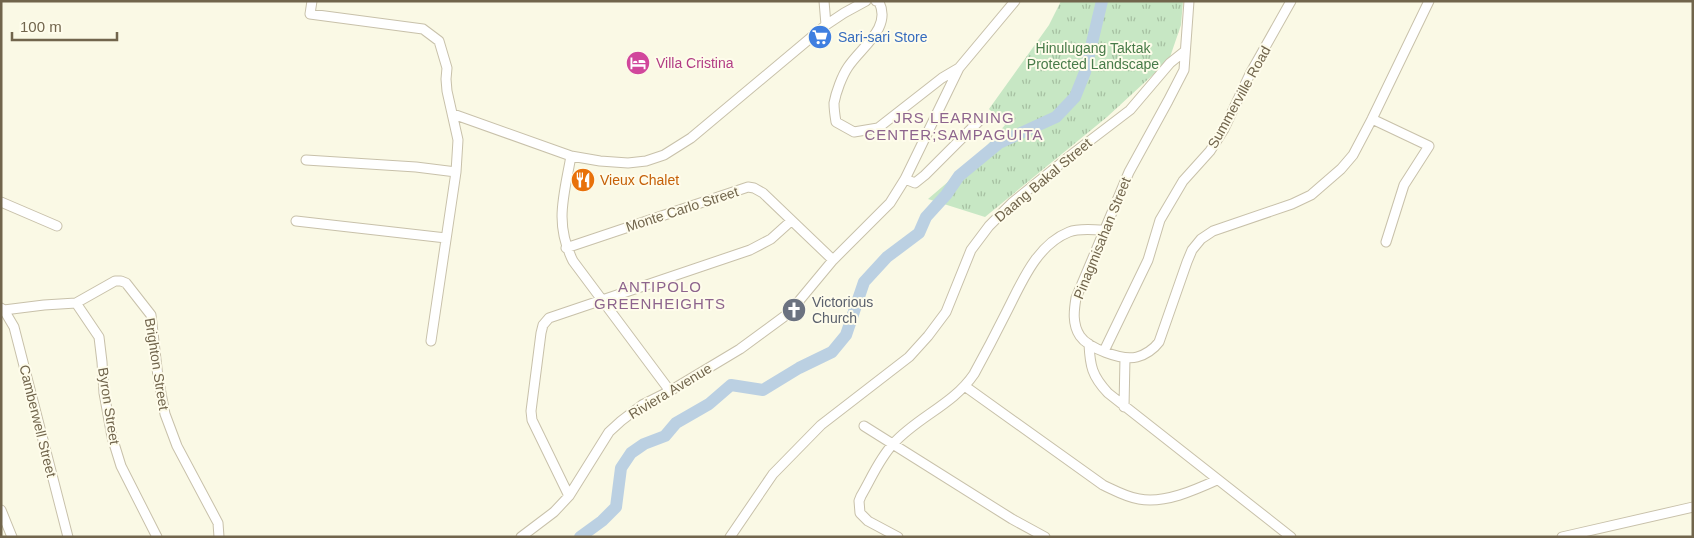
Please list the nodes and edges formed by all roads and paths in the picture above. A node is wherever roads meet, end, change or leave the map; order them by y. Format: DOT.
graph roads {
  1 [pos="312,1"];
  2 [pos="824,1"];
  3 [pos="866,1"];
  4 [pos="876,1"];
  5 [pos="1015,1"];
  6 [pos="1189,1"];
  7 [pos="1291,1"];
  8 [pos="1429,1"];
  9 [pos="826,25"];
  10 [pos="1185,51"];
  11 [pos="959,68"];
  12 [pos="453,114"];
  13 [pos="982,118"];
  14 [pos="1372,119"];
  15 [pos="571,156"];
  16 [pos="306,160"];
  17 [pos="456,172"];
  18 [pos="905,179"];
  19 [pos="1,202"];
  20 [pos="296,220"];
  21 [pos="792,221"];
  22 [pos="57,226"];
  23 [pos="1103,230"];
  24 [pos="446,238"];
  25 [pos="1386,242"];
  26 [pos="566,248"];
  27 [pos="833,260"];
  28 [pos="603,300"];
  29 [pos="76,303"];
  30 [pos="3,309"];
  31 [pos="431,342"];
  32 [pos="1089,344"];
  33 [pos="1104,351"];
  34 [pos="1125,358"];
  35 [pos="966,386"];
  36 [pos="670,391"];
  37 [pos="1124,407"];
  38 [pos="864,426"];
  39 [pos="893,444"];
  40 [pos="1217,480"];
  41 [pos="569,496"];
  42 [pos="1693,506"];
  43 [pos="1,510"];
  44 [pos="219,536"];
  45 [pos="12,537"];
  46 [pos="67,537"];
  47 [pos="157,537"];
  48 [pos="521,537"];
  49 [pos="730,537"];
  50 [pos="898,537"];
  51 [pos="1045,537"];
  52 [pos="1291,537"];
  53 [pos="1562,537"];
  1 -- 12 [label="street"];
  2 -- 9 [label="street"];
  3 -- 9 [label="street"];
  4 -- 11 [label="street"];
  5 -- 11 [label="street"];
  6 -- 10 [label="street"];
  7 -- 33 [label="street, Summerville Road"];
  8 -- 14 [label="street"];
  9 -- 15 [label="street"];
  10 -- 23 [label="street, Pinagmisahan Street"];
  10 -- 49 [label="street, Daang Bakal Street"];
  11 -- 18 [label="street, Riviera Avenue"];
  12 -- 15 [label="street"];
  12 -- 17 [label="street"];
  13 -- 18 [label="street"];
  14 -- 25 [label="street"];
  14 -- 34 [label="street"];
  15 -- 26 [label="street"];
  16 -- 17 [label="street"];
  17 -- 24 [label="street"];
  18 -- 27 [label="street, Riviera Avenue"];
  19 -- 22 [label="street"];
  20 -- 24 [label="street"];
  21 -- 26 [label="street, Monte Carlo Street"];
  21 -- 27 [label="street, Monte Carlo Street"];
  21 -- 28 [label="street"];
  23 -- 32 [label="street, Pinagmisahan Street"];
  23 -- 35 [label="street"];
  24 -- 31 [label="street"];
  26 -- 28 [label="street"];
  27 -- 36 [label="street, Riviera Avenue"];
  28 -- 36 [label="street"];
  28 -- 41 [label="street"];
  29 -- 30 [label="street"];
  29 -- 44 [label="street, Brighton Street"];
  29 -- 47 [label="street, Byron Street"];
  30 -- 46 [label="street, Camberwell Street"];
  32 -- 33 [label="street"];
  32 -- 37 [label="street"];
  33 -- 34 [label="street"];
  34 -- 37 [label="street"];
  35 -- 39 [label="street"];
  35 -- 40 [label="street"];
  36 -- 41 [label="street, Riviera Avenue"];
  37 -- 40 [label="street"];
  38 -- 39 [label="street"];
  39 -- 50 [label="street"];
  39 -- 51 [label="street"];
  40 -- 52 [label="street"];
  41 -- 48 [label="street, Riviera Avenue"];
  42 -- 53 [label="street"];
  43 -- 45 [label="street"];
}
